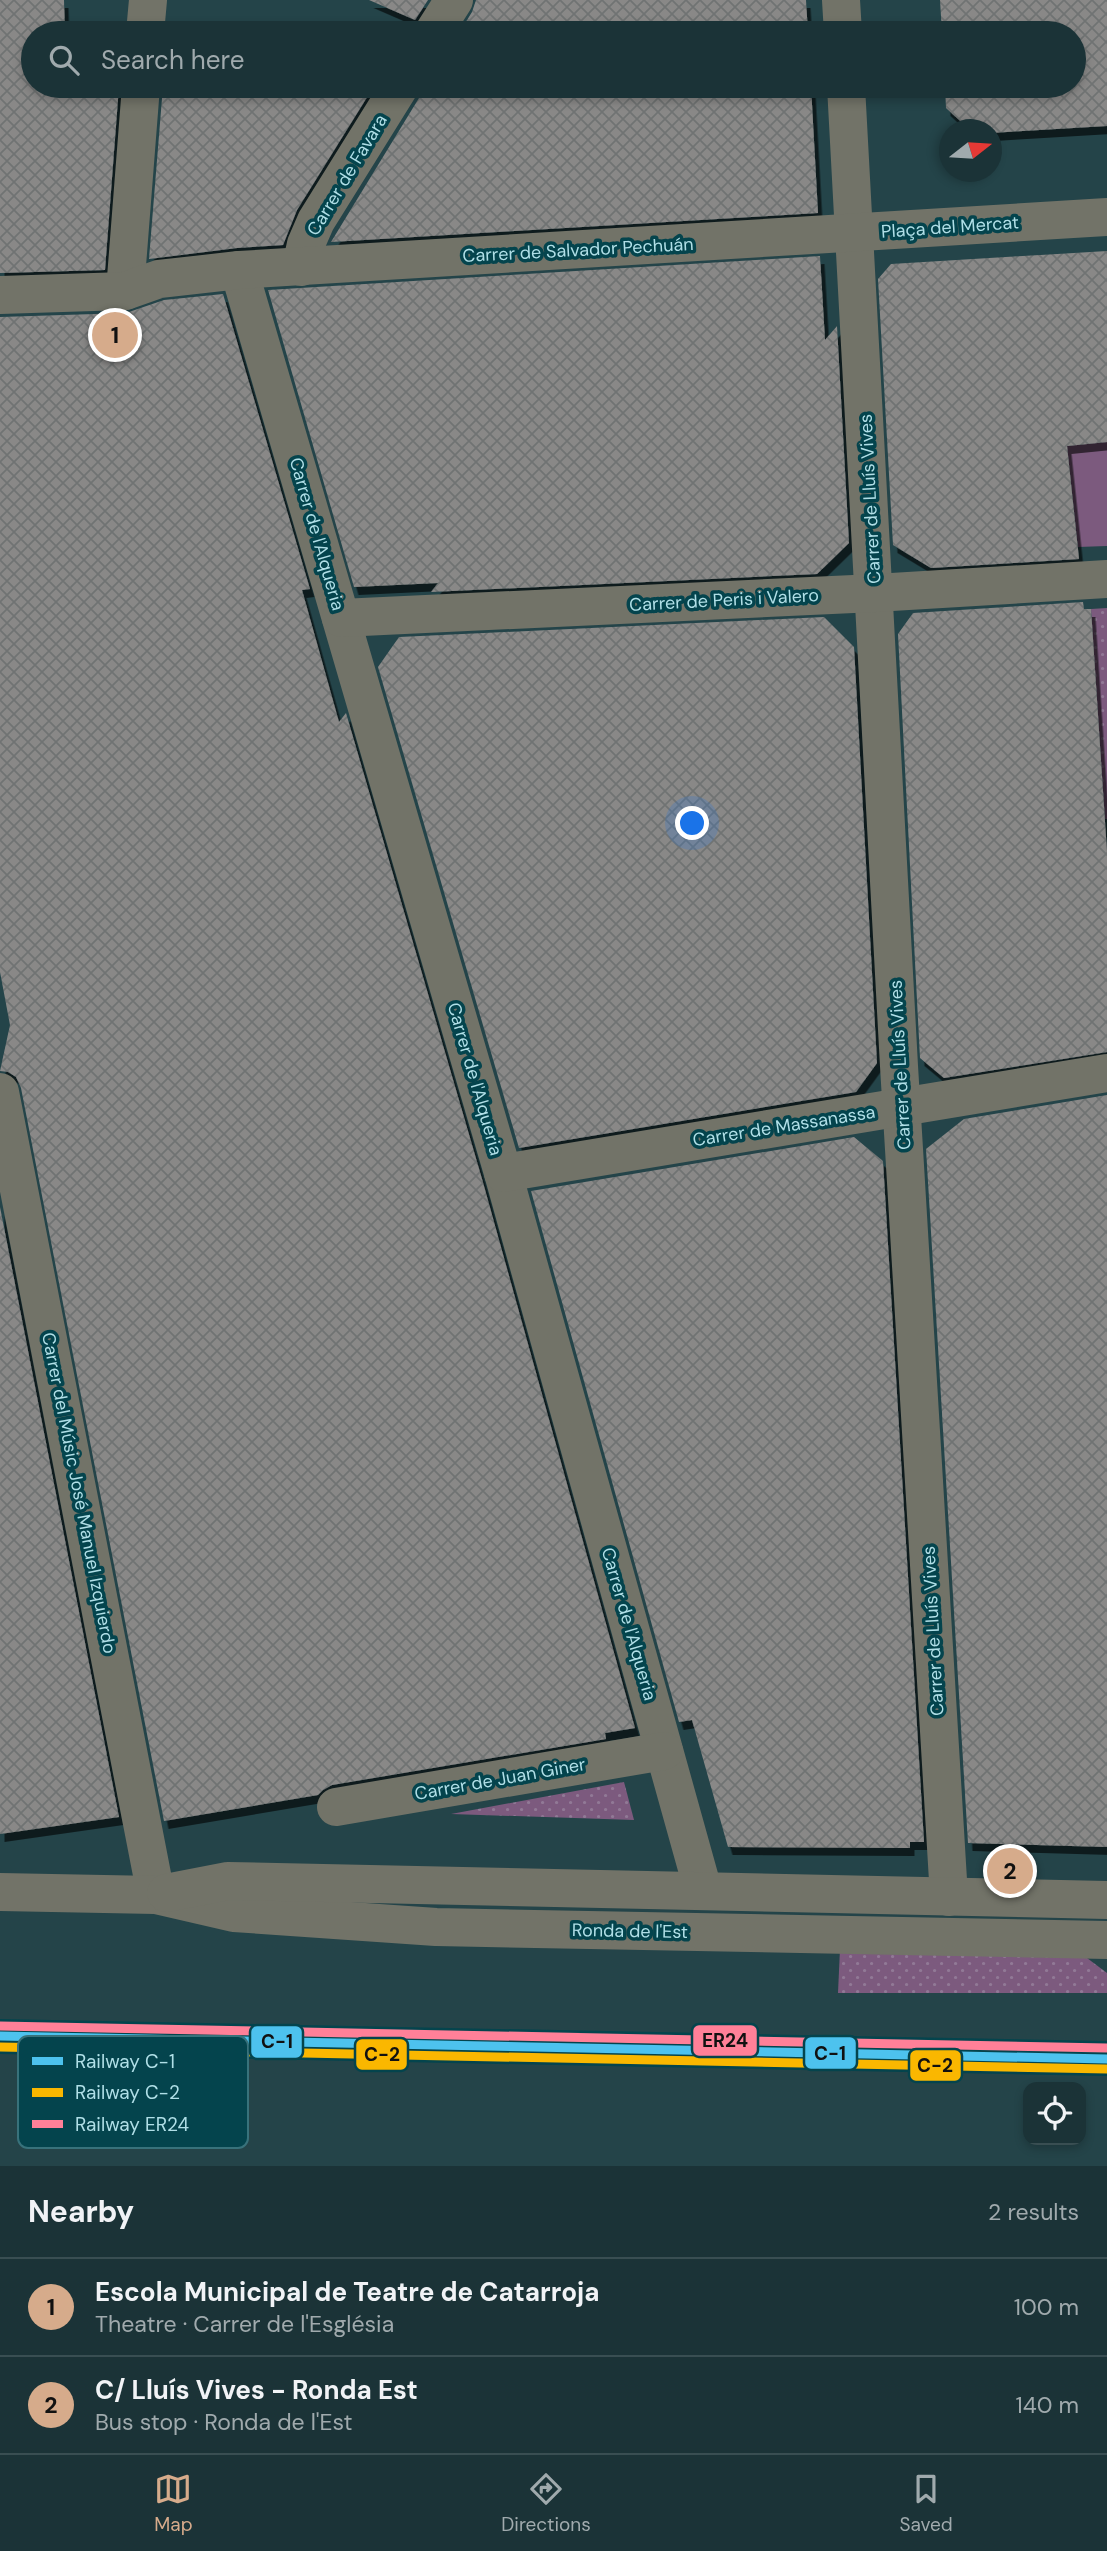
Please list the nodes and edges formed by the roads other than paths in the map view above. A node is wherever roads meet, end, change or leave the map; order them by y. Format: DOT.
graph roads {
  1 [pos="148,0"];
  2 [pos="454,0"];
  3 [pos="841,0"];
  4 [pos="146,21"];
  5 [pos="441,21"];
  6 [pos="842,21"];
  7 [pos="140,98"];
  8 [pos="393,98"];
  9 [pos="847,98"];
  10 [pos="1107,217"];
  11 [pos="855,233"];
  12 [pos="301,267"];
  13 [pos="239,270"];
  14 [pos="125,290"];
  15 [pos="0,296"];
  16 [pos="1107,579"];
  17 [pos="875,593"];
  18 [pos="341,618"];
  19 [pos="1107,1073"];
  20 [pos="0,1092"];
  21 [pos="902,1107"];
  22 [pos="503,1173"];
  23 [pos="664,1751"];
  24 [pos="336,1807"];
  25 [pos="703,1890"];
  26 [pos="0,1892"];
  27 [pos="156,1895"];
  28 [pos="949,1897"];
  29 [pos="1107,1900"];
  30 [pos="1102,1942"];
  1 -- 4 [label="street"];
  2 -- 5 [label="street"];
  3 -- 6 [label="street"];
  7 -- 14 [label="street"];
  8 -- 12 [label="street, Carrer de Favara"];
  9 -- 11 [label="street, Plaça del Mercat"];
  10 -- 11 [label="street, Plaça del Mercat"];
  11 -- 12 [label="street, Carrer de Salvador Pechuán"];
  11 -- 17 [label="street, Carrer de Lluís Vives"];
  12 -- 13 [label="street, Carrer de Salvador Pechuán"];
  13 -- 14 [label="street, Carrer de Salvador Pechuán"];
  13 -- 18 [label="street, Carrer de l'Alqueria"];
  14 -- 15 [label="street, Carrer de Salvador Pechuán"];
  16 -- 17 [label="street, Carrer de Peris i Valero"];
  17 -- 18 [label="street, Carrer de Peris i Valero"];
  17 -- 21 [label="street, Carrer de Lluís Vives"];
  18 -- 22 [label="street, Carrer de l'Alqueria"];
  19 -- 21 [label="street, Carrer de Massanassa"];
  20 -- 27 [label="street, Carrer del Músic José Manuel Izquierdo"];
  21 -- 22 [label="street, Carrer de Massanassa"];
  21 -- 28 [label="street, Carrer de Lluís Vives"];
  22 -- 23 [label="street, Carrer de l'Alqueria"];
  23 -- 24 [label="street, Carrer de Juan Giner"];
  23 -- 25 [label="street, Carrer de l'Alqueria"];
  25 -- 27 [label="street, Ronda de l'Est"];
  25 -- 28 [label="street, Ronda de l'Est"];
  26 -- 27 [label="street, Ronda de l'Est"];
  27 -- 30 [label="street, Ronda de l'Est"];
  28 -- 29 [label="street, Ronda de l'Est"];
}
